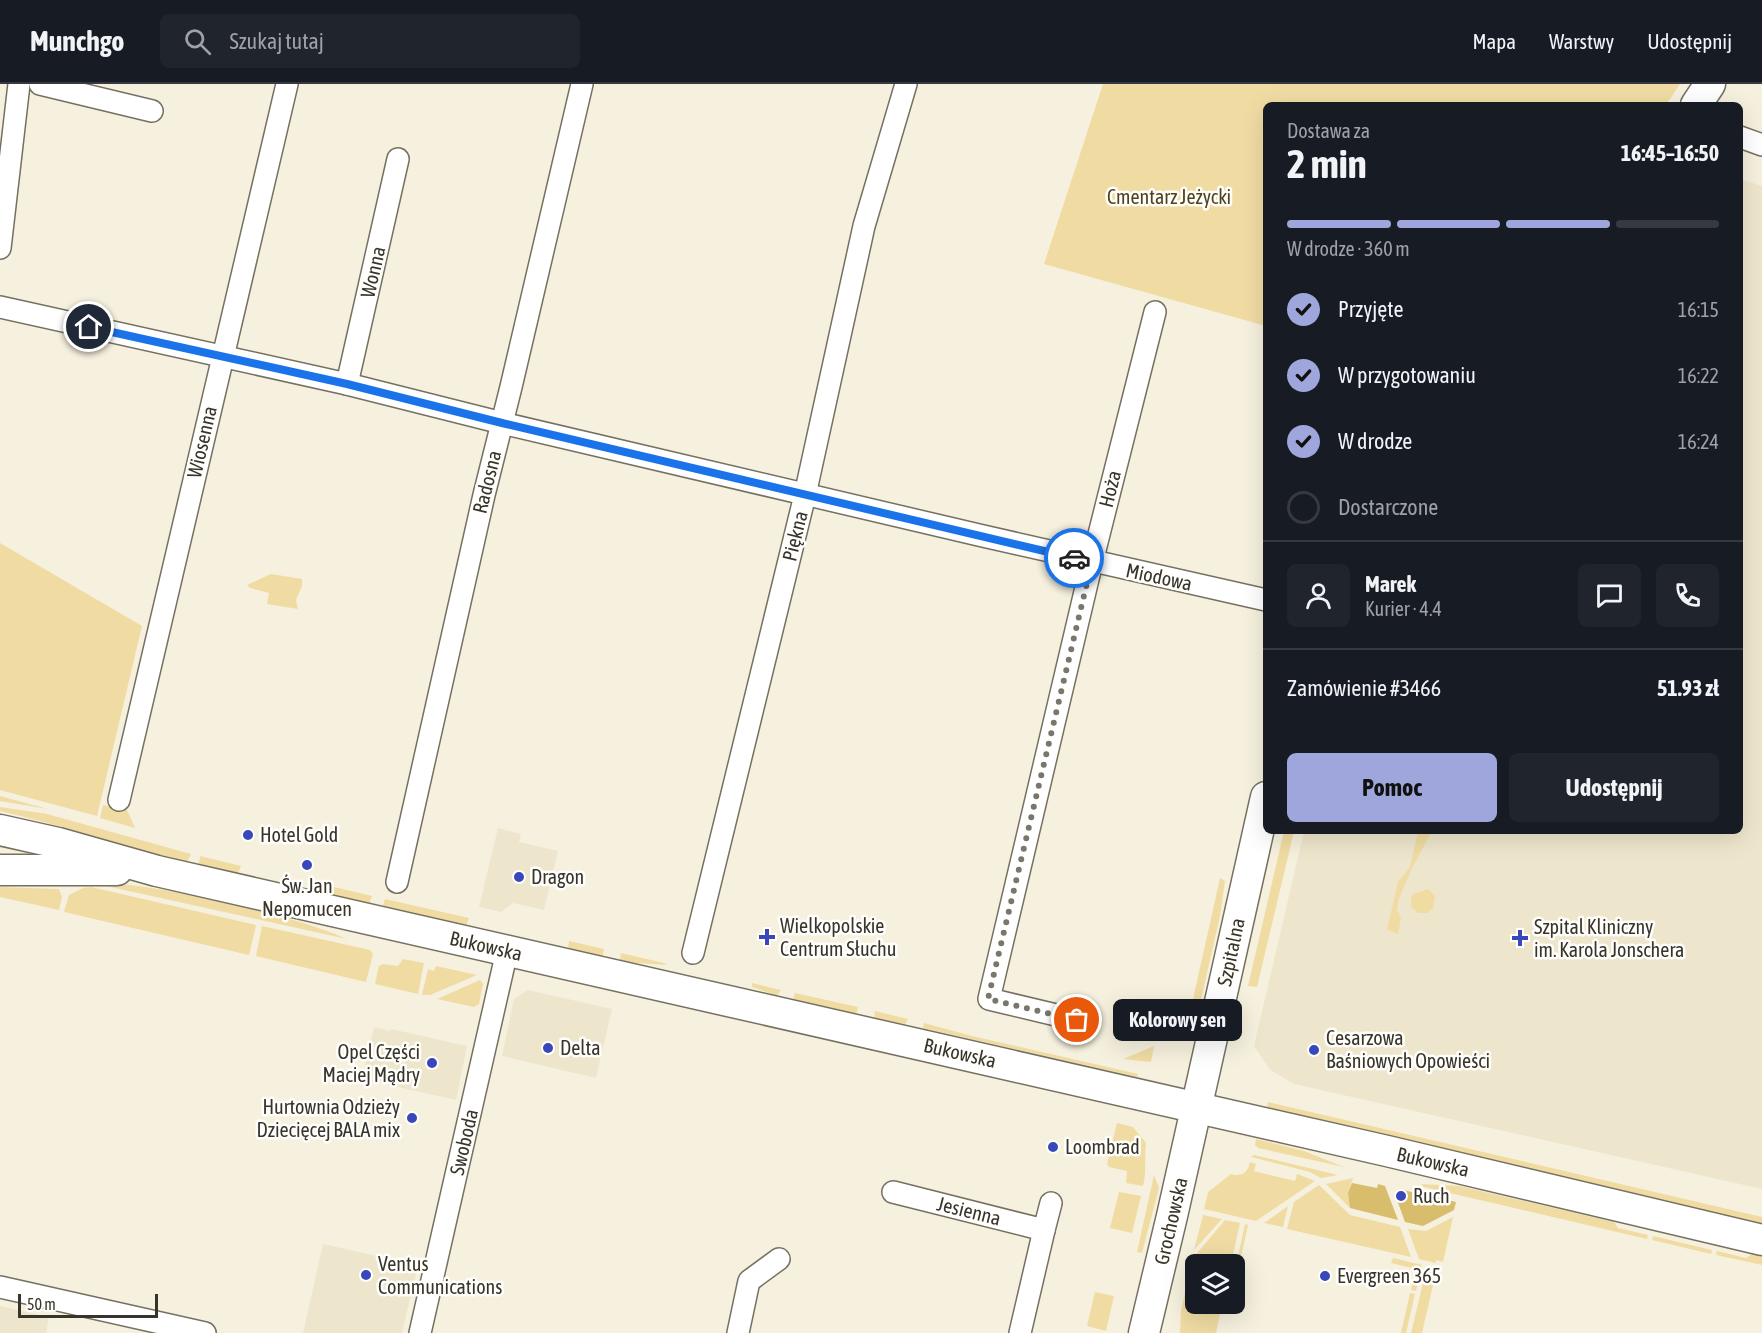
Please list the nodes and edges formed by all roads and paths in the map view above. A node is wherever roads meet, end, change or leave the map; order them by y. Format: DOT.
graph roads {
  1 [pos="19,84"];
  2 [pos="40,84"];
  3 [pos="287,84"];
  4 [pos="582,84"];
  5 [pos="906,84"];
  6 [pos="1710,84"];
  7 [pos="1698,102"];
  8 [pos="152,111"];
  9 [pos="1743,138"];
  10 [pos="1762,145"];
  11 [pos="398,159"];
  12 [pos="0,248"];
  13 [pos="0,307"];
  14 [pos="1155,312"];
  15 [pos="222,358"];
  16 [pos="347,384"];
  17 [pos="502,423"];
  18 [pos="805,495"];
  19 [pos="1092,562"];
  20 [pos="1263,599"];
  21 [pos="118,800"];
  22 [pos="1263,810"];
  23 [pos="0,830"];
  24 [pos="0,870"];
  25 [pos="157,871"];
  26 [pos="397,882"];
  27 [pos="507,951"];
  28 [pos="693,953"];
  29 [pos="1077,1020"];
  30 [pos="1196,1108"];
  31 [pos="893,1192"];
  32 [pos="1051,1203"];
  33 [pos="1044,1230"];
  34 [pos="1762,1240"];
  35 [pos="779,1259"];
  36 [pos="0,1287"];
  37 [pos="205,1333"];
  38 [pos="420,1333"];
  39 [pos="738,1333"];
  40 [pos="1020,1333"];
  41 [pos="1144,1333"];
  1 -- 12 [label="street"];
  2 -- 8 [label="street"];
  3 -- 15 [label="street, Wiosenna"];
  4 -- 17 [label="street, Radosna"];
  5 -- 18 [label="street, Piękna"];
  6 -- 7 [label="main road"];
  9 -- 10 [label="street"];
  11 -- 16 [label="street, Wonna"];
  13 -- 15 [label="street, Miodowa"];
  14 -- 19 [label="street, Hoża"];
  15 -- 16 [label="street, Miodowa"];
  15 -- 21 [label="street, Wiosenna"];
  16 -- 17 [label="street, Miodowa"];
  17 -- 18 [label="street, Miodowa"];
  17 -- 26 [label="street, Radosna"];
  18 -- 19 [label="street, Miodowa"];
  18 -- 28 [label="street, Piękna"];
  19 -- 20 [label="street, Miodowa"];
  19 -- 29 [label="street, Hoża"];
  22 -- 30 [label="main road, Szpitalna"];
  23 -- 25 [label="main road, Bukowska"];
  24 -- 25 [label="main road, Bukowska"];
  25 -- 27 [label="main road, Bukowska"];
  27 -- 30 [label="main road, Bukowska"];
  27 -- 38 [label="street, Swoboda"];
  30 -- 34 [label="main road, Bukowska"];
  30 -- 41 [label="main road, Grochowska"];
  31 -- 33 [label="street, Jesienna"];
  32 -- 33 [label="street"];
  33 -- 40 [label="street"];
  35 -- 39 [label="street"];
  36 -- 37 [label="street"];
}
